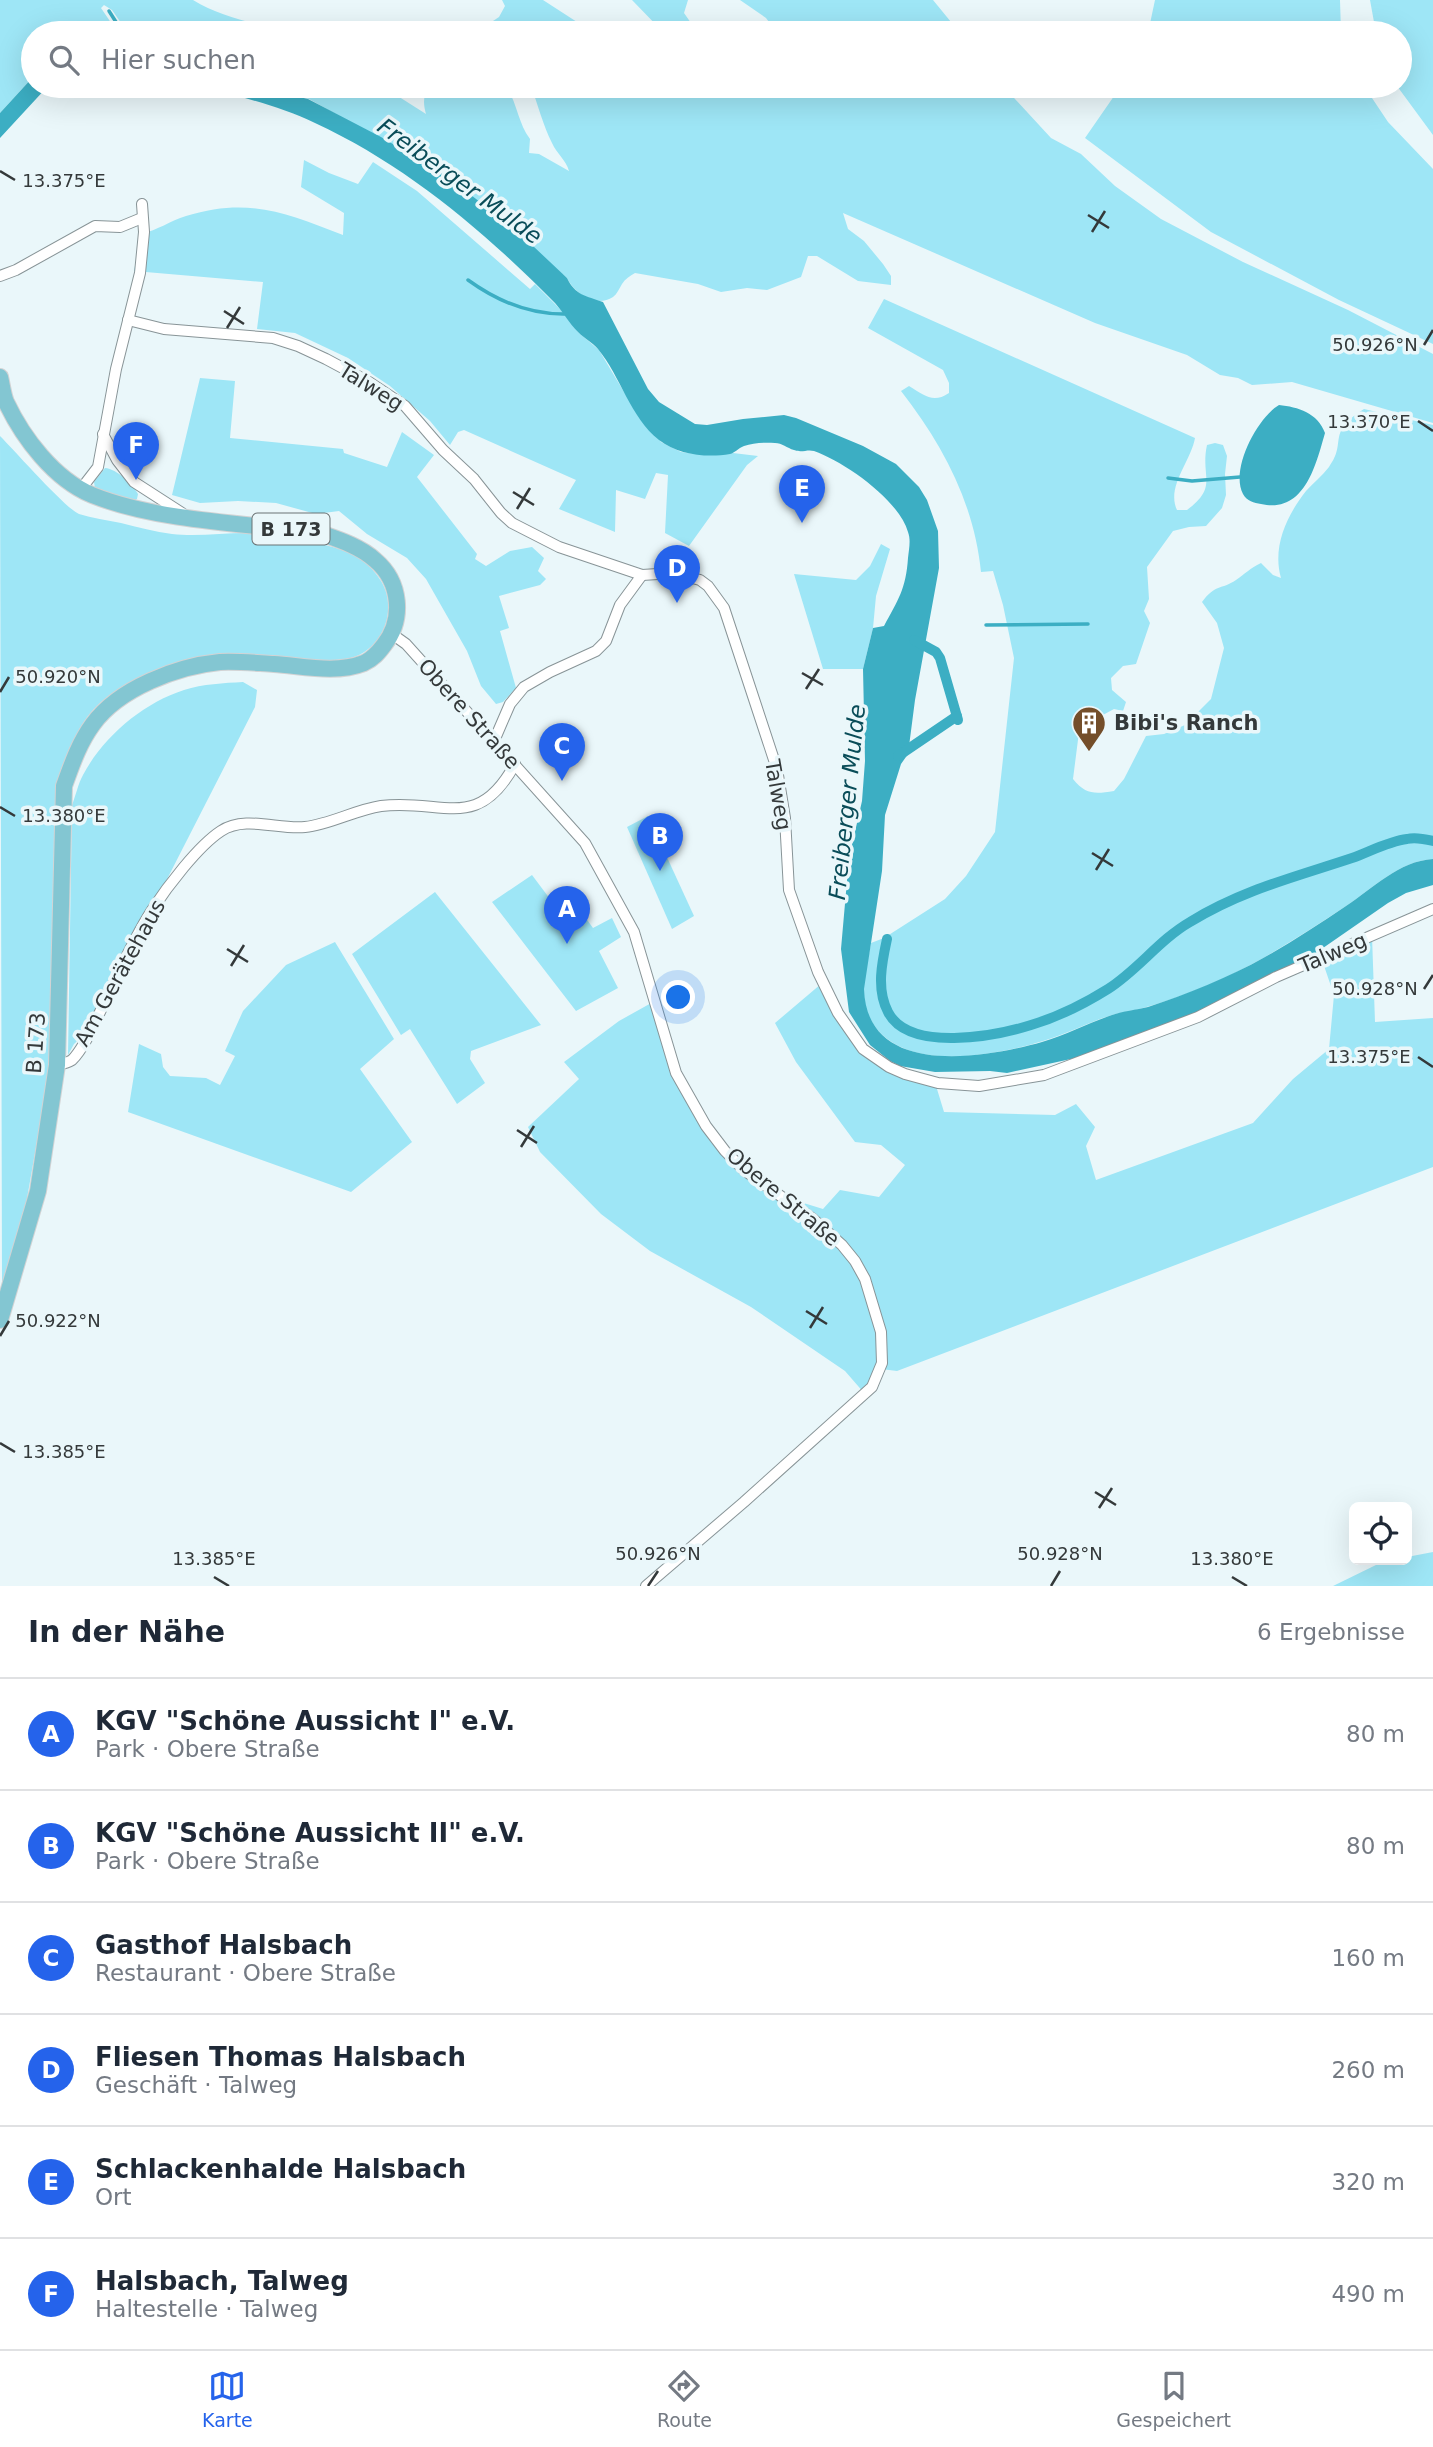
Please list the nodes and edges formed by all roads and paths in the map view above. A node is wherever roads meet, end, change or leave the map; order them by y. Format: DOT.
graph roads {
  1 [pos="142,204"];
  2 [pos="142,218"];
  3 [pos="0,276"];
  4 [pos="128,320"];
  5 [pos="0,376"];
  6 [pos="103,434"];
  7 [pos="81,489"];
  8 [pos="187,517"];
  9 [pos="642,575"];
  10 [pos="392,634"];
  11 [pos="494,741"];
  12 [pos="515,764"];
  13 [pos="1433,909"];
  14 [pos="57,1065"];
  15 [pos="0,1320"];
  16 [pos="646,1586"];
  1 -- 2 [label="street"];
  2 -- 3 [label="street"];
  2 -- 4 [label="street"];
  4 -- 6 [label="street"];
  4 -- 9 [label="street, Talweg"];
  5 -- 7 [label="main road, B 173 / B 173"];
  6 -- 7 [label="street"];
  6 -- 8 [label="street"];
  7 -- 8 [label="main road, B 173 / B 173"];
  8 -- 10 [label="main road, B 173 / B 173"];
  9 -- 11 [label="street"];
  9 -- 13 [label="street, Talweg"];
  10 -- 11 [label="street, Obere Straße"];
  10 -- 14 [label="main road, B 173 / B 173"];
  11 -- 12 [label="street, Obere Straße"];
  12 -- 14 [label="street, Am Gerätehaus"];
  12 -- 16 [label="street, Obere Straße"];
  14 -- 15 [label="main road, B 173 / B 173"];
}
